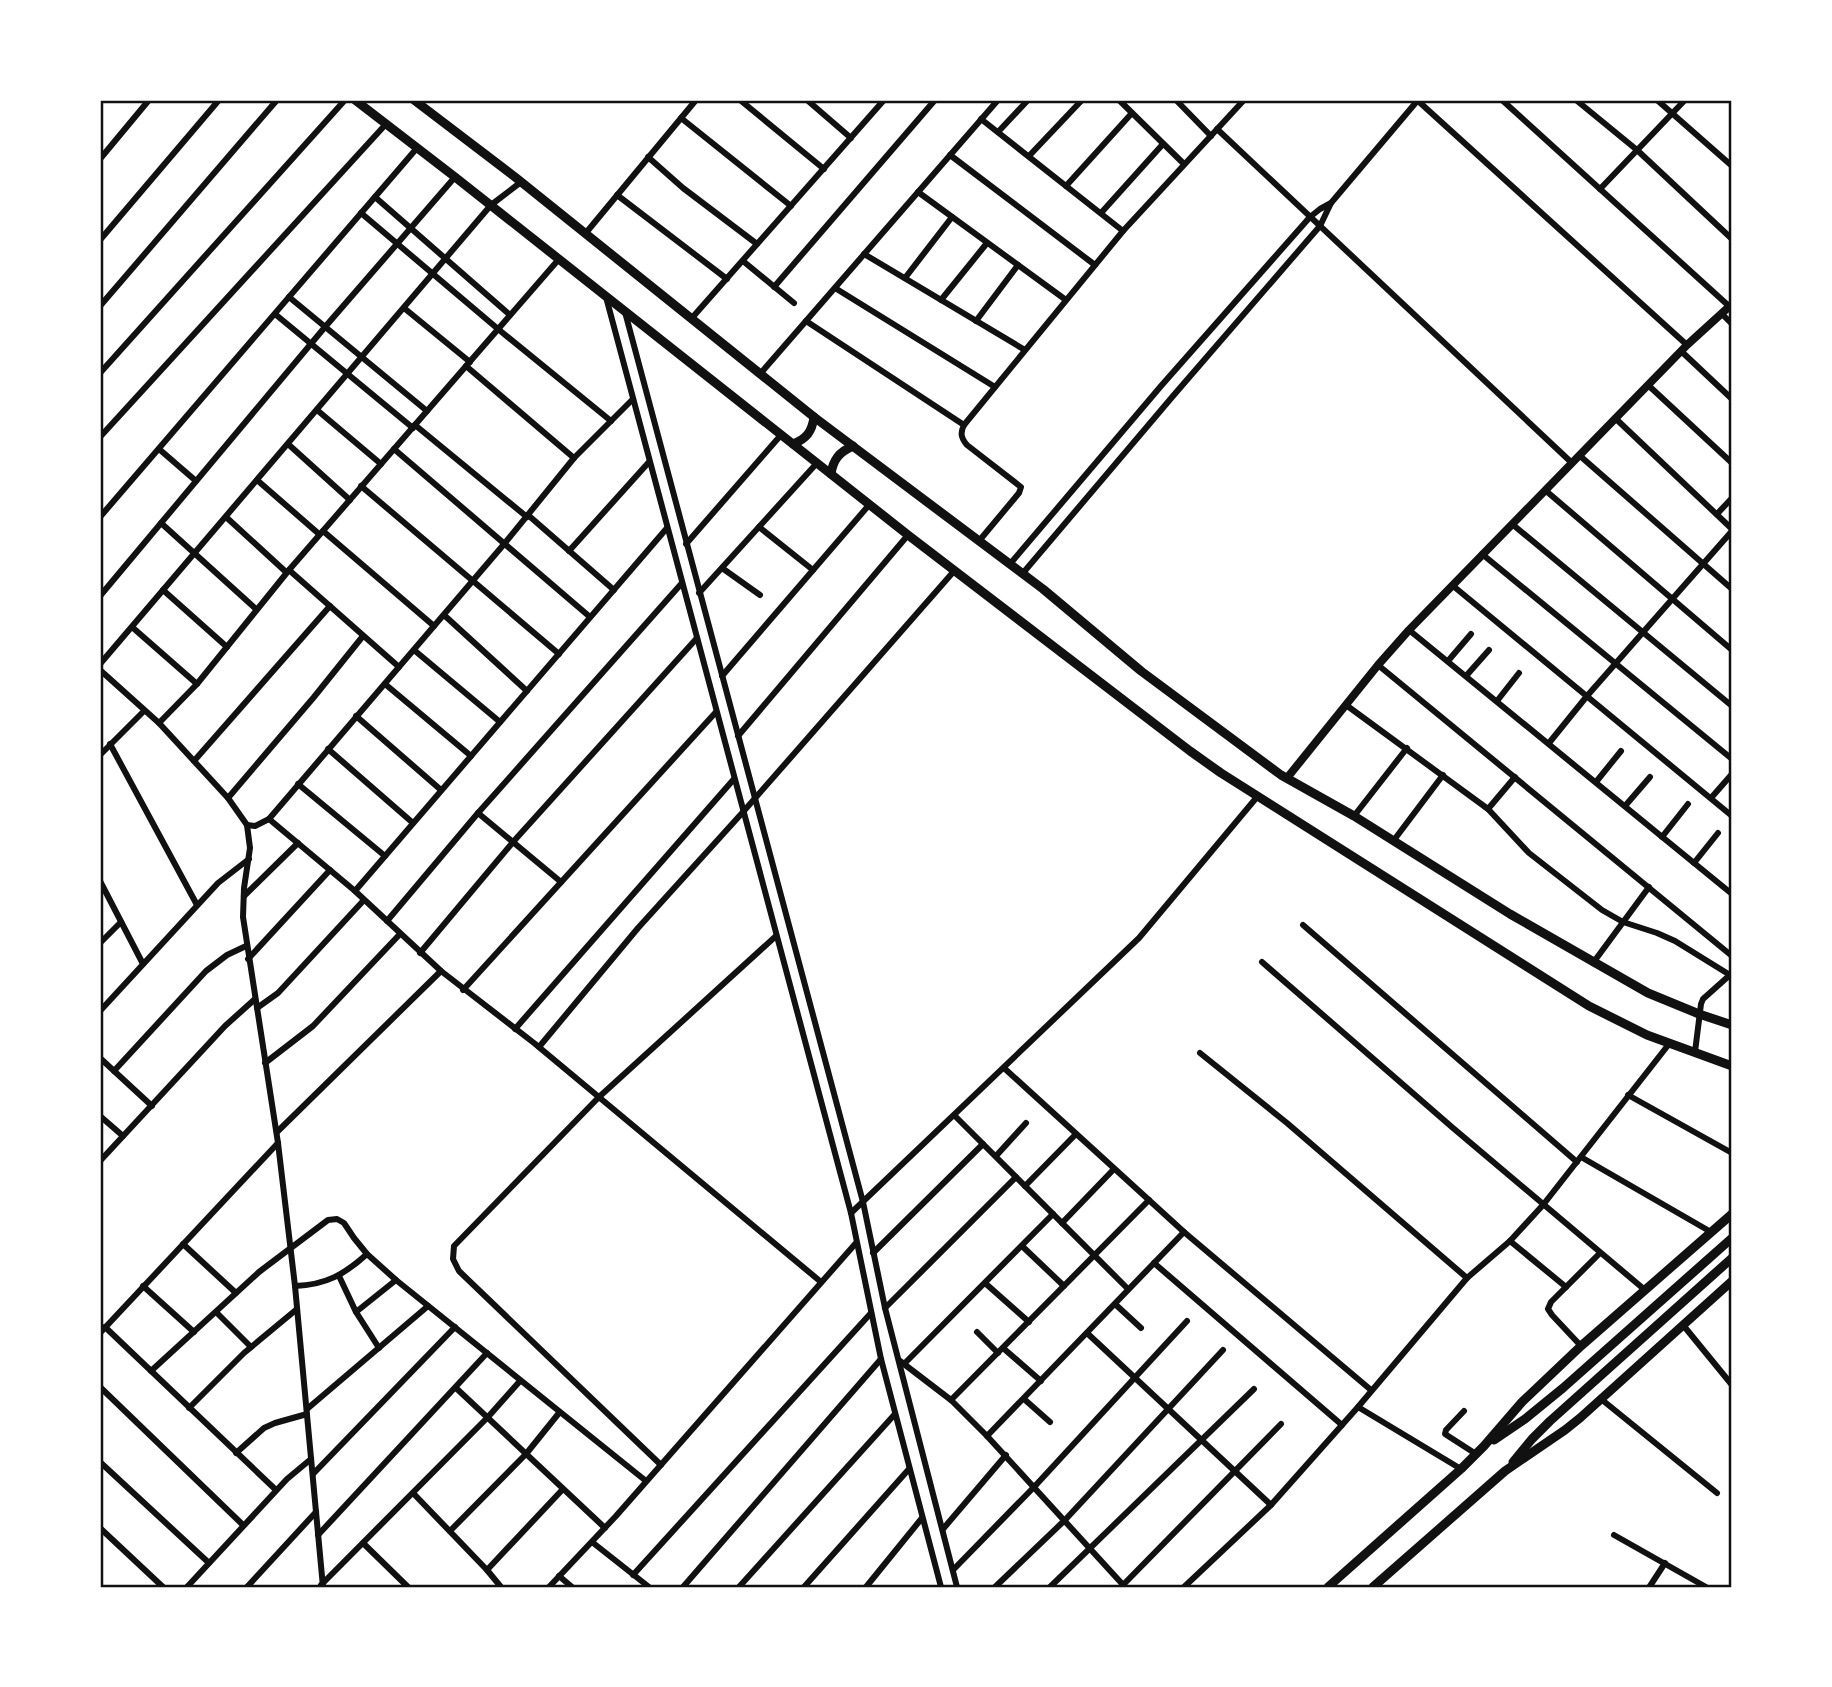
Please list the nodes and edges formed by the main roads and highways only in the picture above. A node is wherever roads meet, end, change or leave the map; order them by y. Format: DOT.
graph roads {
  1 [pos="355,100"];
  2 [pos="414,100"];
  3 [pos="814,417"];
  4 [pos="793,444"];
  5 [pos="853,446"];
  6 [pos="831,474"];
  7 [pos="1732,1025"];
  8 [pos="1732,1063"];
  9 [pos="1732,1214"];
  10 [pos="1732,1238"];
  11 [pos="1732,1258"];
  12 [pos="1732,1281"];
  13 [pos="1484,1446"];
  14 [pos="1505,1471"];
  15 [pos="1328,1587"];
  16 [pos="1373,1587"];
  1 -- 4 [label="main road"];
  2 -- 3 [label="main road"];
  3 -- 4 [label="main road"];
  3 -- 5 [label="main road"];
  4 -- 6 [label="main road"];
  5 -- 6 [label="main road"];
  5 -- 7 [label="main road"];
  6 -- 8 [label="main road"];
  9 -- 13 [label="main road"];
  10 -- 13 [label="main road"];
  11 -- 14 [label="main road"];
  12 -- 14 [label="main road"];
  13 -- 15 [label="main road"];
  14 -- 16 [label="main road"];
}
